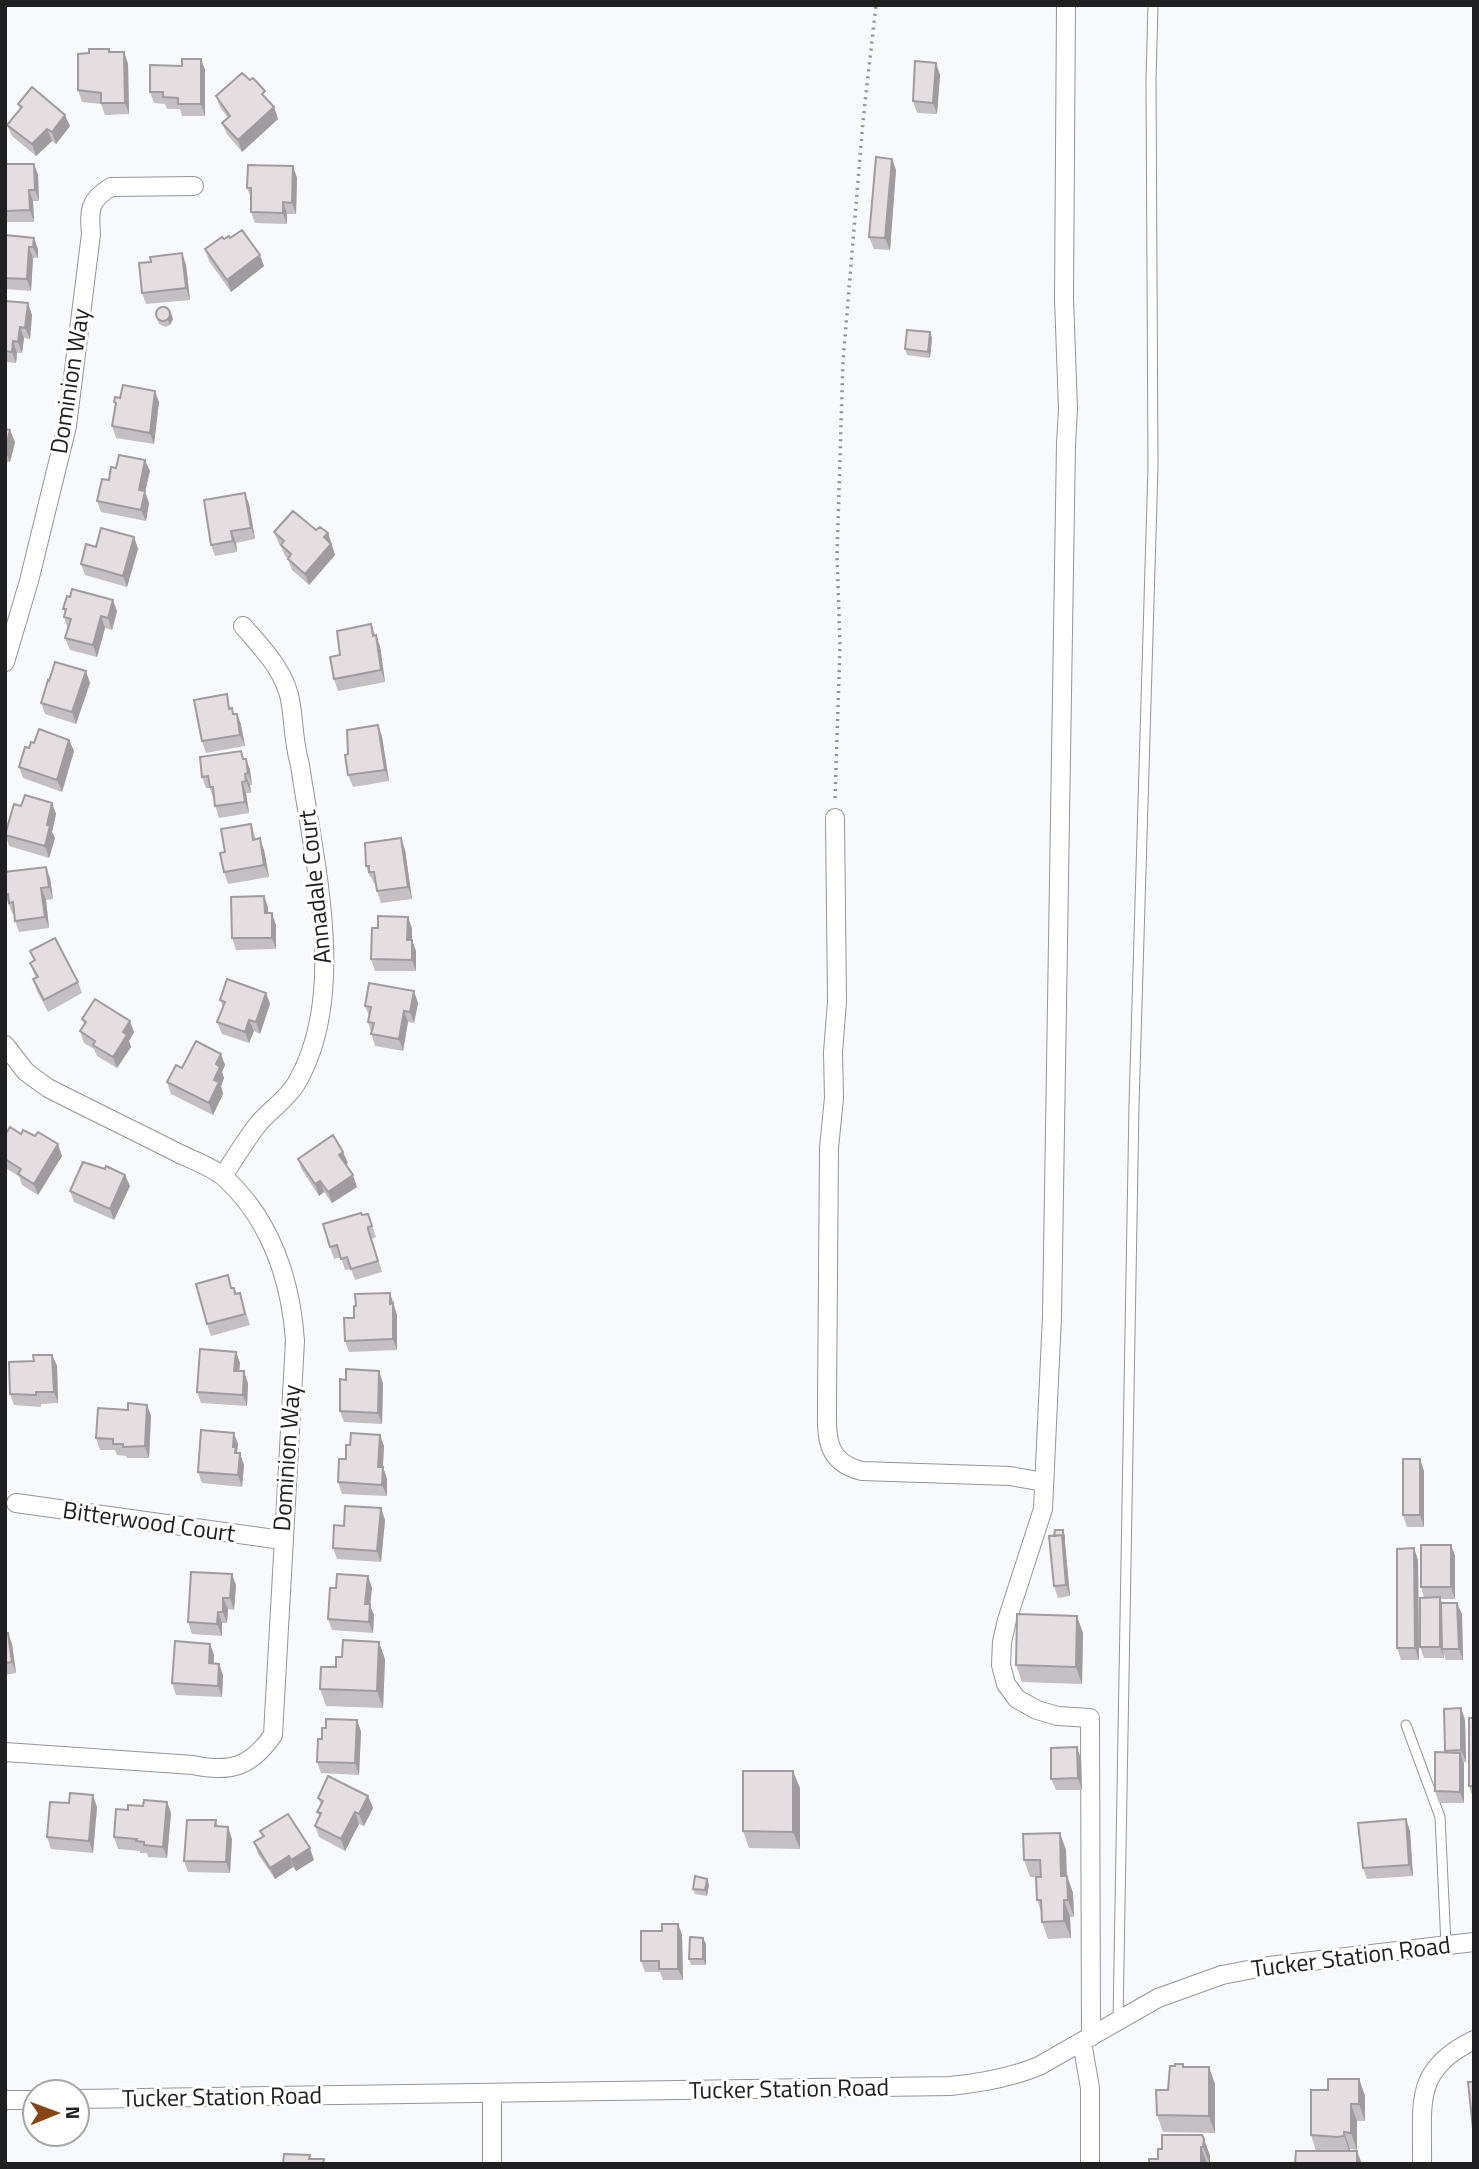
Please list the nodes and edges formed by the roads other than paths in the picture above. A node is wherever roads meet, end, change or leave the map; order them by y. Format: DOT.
graph roads {
  1 [pos="1066,5"];
  2 [pos="1153,5"];
  3 [pos="194,186"];
  4 [pos="243,626"];
  5 [pos="5,662"];
  6 [pos="835,818"];
  7 [pos="5,1045"];
  8 [pos="223,1176"];
  9 [pos="1044,1482"];
  10 [pos="16,1503"];
  11 [pos="282,1540"];
  12 [pos="1406,1725"];
  13 [pos="5,1752"];
  14 [pos="1474,1942"];
  15 [pos="1446,1945"];
  16 [pos="1118,2021"];
  17 [pos="1086,2039"];
  18 [pos="1474,2040"];
  19 [pos="492,2093"];
  20 [pos="91,2099"];
  21 [pos="492,2164"];
  22 [pos="1090,2164"];
  23 [pos="1422,2164"];
  1 -- 9 [label="street"];
  2 -- 16 [label="lane"];
  3 -- 5 [label="street, Dominion Way"];
  4 -- 8 [label="street, Annadale Court"];
  6 -- 9 [label="street"];
  7 -- 8 [label="street, Dominion Way"];
  8 -- 11 [label="street, Dominion Way"];
  9 -- 17 [label="street"];
  10 -- 11 [label="street, Bitterwood Court"];
  11 -- 13 [label="street, Dominion Way"];
  12 -- 15 [label="lane"];
  14 -- 15 [label="street, Tucker Station Road"];
  15 -- 16 [label="street, Tucker Station Road"];
  16 -- 17 [label="street, Tucker Station Road"];
  17 -- 19 [label="street, Tucker Station Road"];
  17 -- 22 [label="street"];
  18 -- 23 [label="street"];
  19 -- 20 [label="street, Tucker Station Road"];
  19 -- 21 [label="street"];
}
